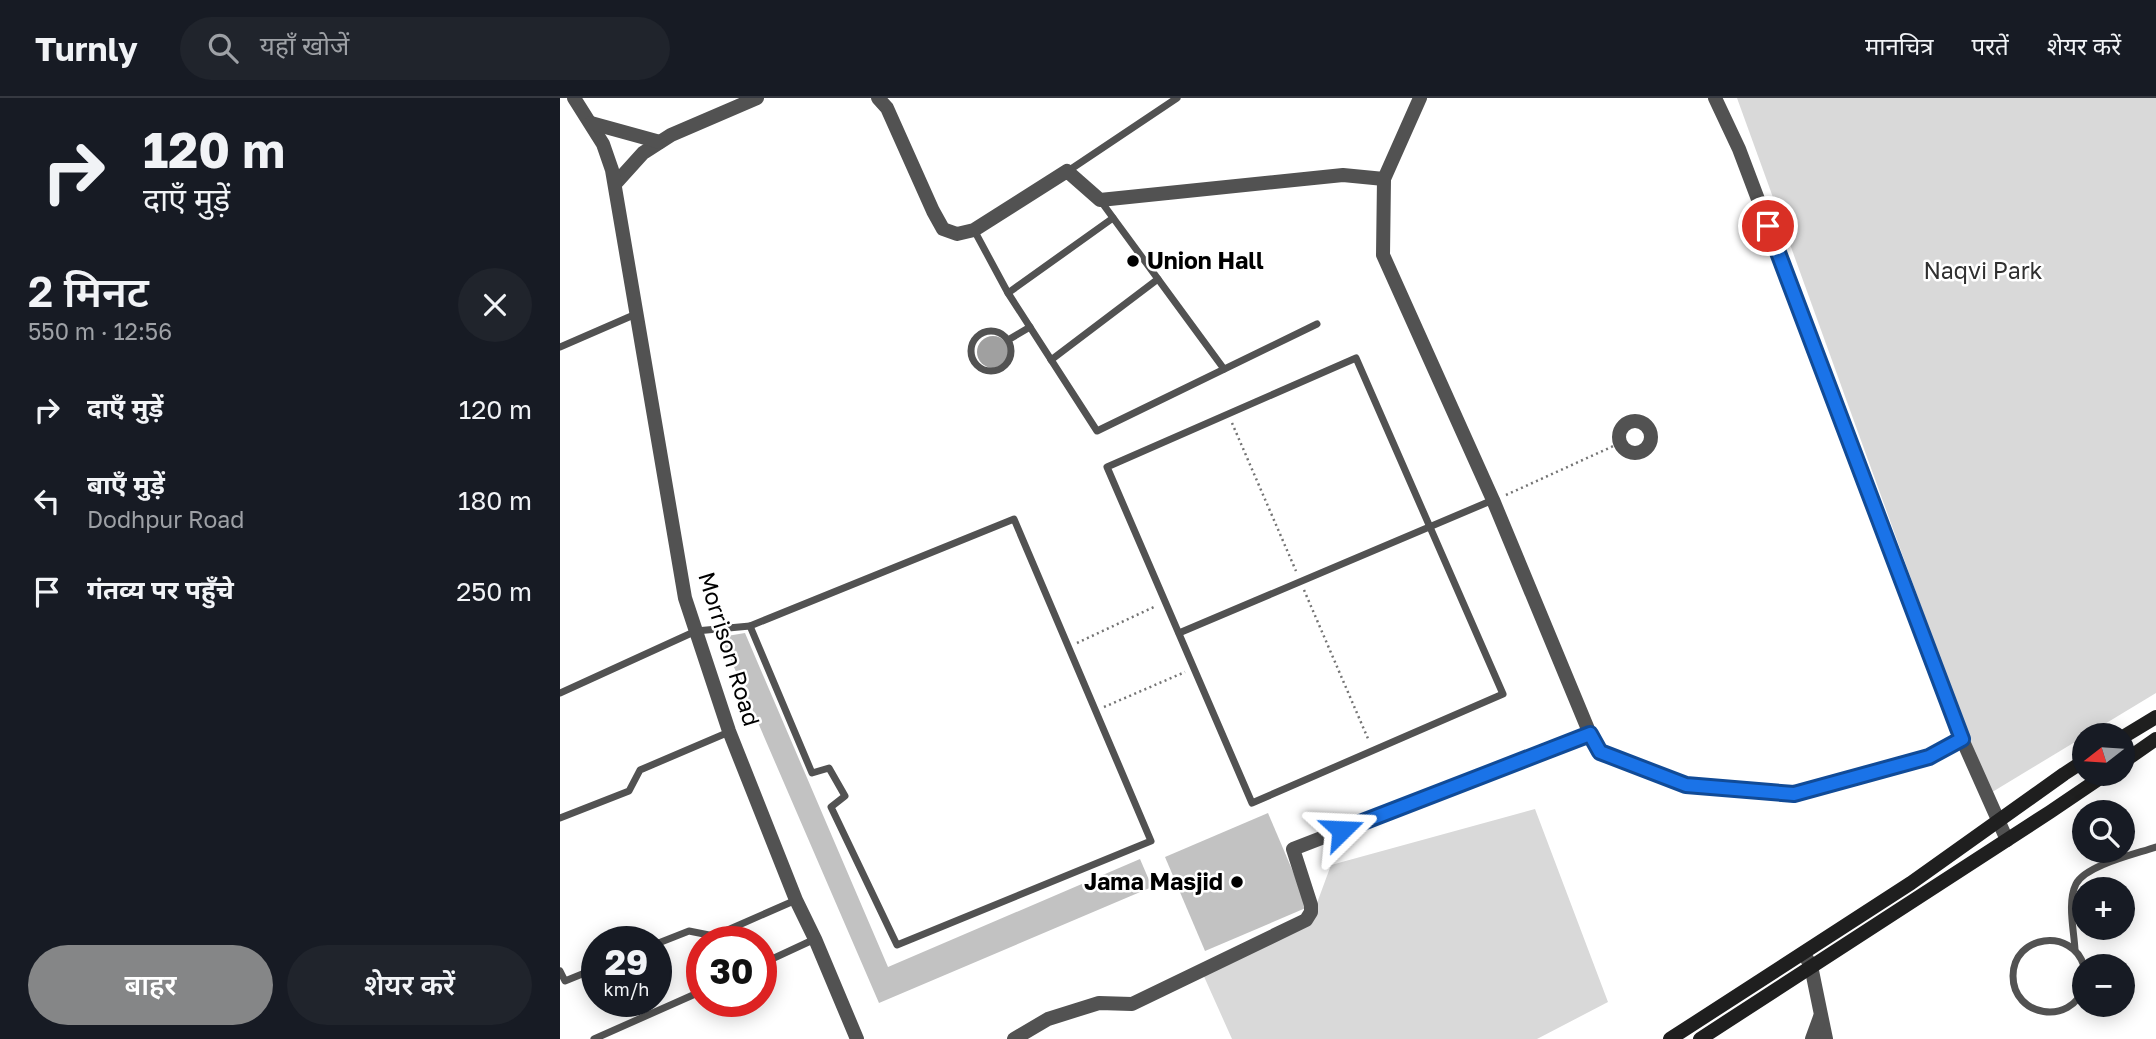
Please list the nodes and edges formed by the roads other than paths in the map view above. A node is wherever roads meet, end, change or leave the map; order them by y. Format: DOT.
graph roads {
  1 [pos="574,98"];
  2 [pos="757,98"];
  3 [pos="878,98"];
  4 [pos="1177,98"];
  5 [pos="1715,98"];
  6 [pos="1416,99"];
  7 [pos="591,123"];
  8 [pos="660,142"];
  9 [pos="1067,171"];
  10 [pos="613,177"];
  11 [pos="1384,179"];
  12 [pos="1100,200"];
  13 [pos="1113,218"];
  14 [pos="974,230"];
  15 [pos="1158,278"];
  16 [pos="1008,293"];
  17 [pos="637,314"];
  18 [pos="1317,324"];
  19 [pos="1030,327"];
  20 [pos="1008,340"];
  21 [pos="560,347"];
  22 [pos="1051,360"];
  23 [pos="1224,369"];
  24 [pos="1493,500"];
  25 [pos="1430,527"];
  26 [pos="750,626"];
  27 [pos="696,631"];
  28 [pos="1179,633"];
  29 [pos="560,693"];
  30 [pos="2156,717"];
  31 [pos="2135,730"];
  32 [pos="730,731"];
  33 [pos="1590,734"];
  34 [pos="1962,739"];
  35 [pos="2156,739"];
  36 [pos="2135,754"];
  37 [pos="2072,769"];
  38 [pos="2088,786"];
  39 [pos="560,818"];
  40 [pos="1998,821"];
  41 [pos="2007,840"];
  42 [pos="2156,847"];
  43 [pos="796,900"];
  44 [pos="672,938"];
  45 [pos="816,939"];
  46 [pos="2076,950"];
  47 [pos="2078,954"];
  48 [pos="777,957"];
  49 [pos="1808,959"];
  50 [pos="560,971"];
  51 [pos="581,974"];
  52 [pos="686,997"];
  53 [pos="2072,1005"];
  54 [pos="1821,1016"];
  55 [pos="594,1039"];
  56 [pos="857,1039"];
  57 [pos="1014,1039"];
  58 [pos="1670,1039"];
  59 [pos="1700,1039"];
  60 [pos="1812,1039"];
  61 [pos="1826,1039"];
  1 -- 7 [label="street, Morrison Road"];
  2 -- 8 [label="street"];
  3 -- 14 [label="street"];
  4 -- 9 [label="lane"];
  5 -- 34 [label="street"];
  6 -- 11 [label="street"];
  7 -- 8 [label="street"];
  7 -- 10 [label="street, Morrison Road"];
  8 -- 10 [label="street"];
  9 -- 12 [label="street"];
  9 -- 14 [label="street"];
  10 -- 17 [label="street, Morrison Road"];
  11 -- 12 [label="street"];
  11 -- 24 [label="street"];
  12 -- 13 [label="lane"];
  13 -- 15 [label="lane"];
  13 -- 16 [label="lane"];
  14 -- 16 [label="lane"];
  15 -- 22 [label="lane"];
  15 -- 23 [label="lane"];
  16 -- 19 [label="lane"];
  17 -- 21 [label="lane"];
  17 -- 27 [label="street, Morrison Road"];
  18 -- 23 [label="lane"];
  19 -- 20 [label="lane"];
  19 -- 22 [label="lane"];
  20 -- 20 [label="lane"];
  22 -- 23 [label="lane"];
  24 -- 25 [label="lane"];
  24 -- 33 [label="street"];
  25 -- 28 [label="lane"];
  25 -- 28 [label="lane"];
  25 -- 28 [label="lane"];
  26 -- 26 [label="lane"];
  26 -- 27 [label="lane"];
  27 -- 29 [label="lane"];
  27 -- 32 [label="street, Morrison Road"];
  30 -- 31 [label="main road"];
  32 -- 39 [label="lane"];
  32 -- 43 [label="street, Morrison Road"];
  33 -- 34 [label="street"];
  33 -- 57 [label="street"];
  34 -- 40 [label="street"];
  35 -- 36 [label="main road"];
  37 -- 40 [label="main road"];
  38 -- 41 [label="main road"];
  40 -- 41 [label="street"];
  40 -- 49 [label="main road"];
  41 -- 49 [label="main road"];
  42 -- 46 [label="lane"];
  43 -- 44 [label="lane"];
  43 -- 45 [label="street, Morrison Road"];
  45 -- 48 [label="lane"];
  45 -- 56 [label="street, Morrison Road"];
  46 -- 47 [label="lane"];
  46 -- 53 [label="lane"];
  49 -- 54 [label="street"];
  49 -- 58 [label="main road"];
  49 -- 59 [label="main road"];
  50 -- 51 [label="lane"];
  52 -- 55 [label="lane"];
  54 -- 60 [label="street"];
  54 -- 61 [label="street"];
}
